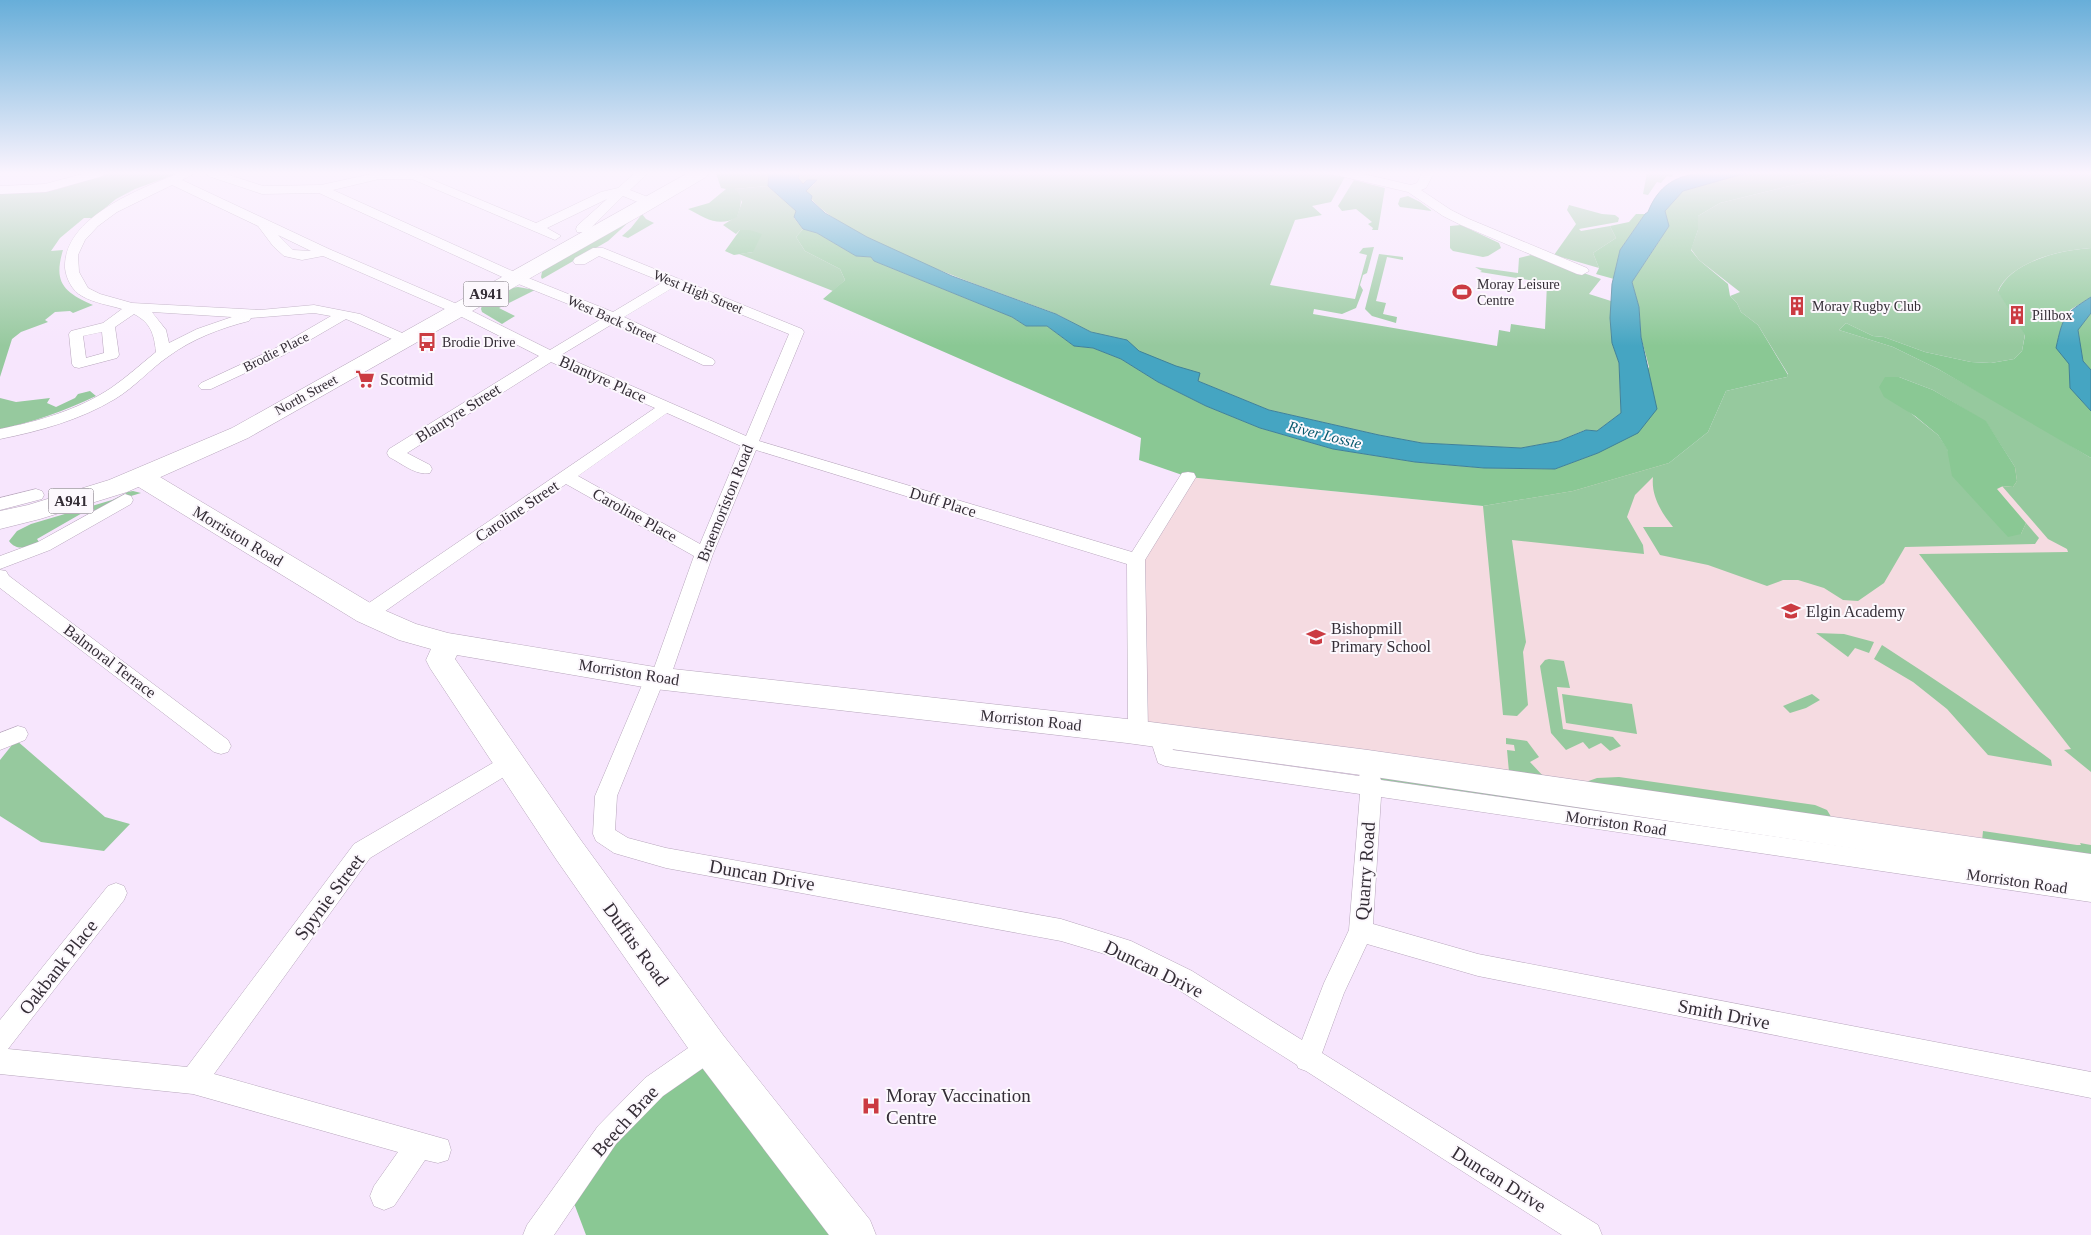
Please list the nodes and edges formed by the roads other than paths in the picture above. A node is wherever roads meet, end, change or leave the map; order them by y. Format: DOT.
graph roads {
  1 [pos="86,231"];
  2 [pos="267,231"];
  3 [pos="412,231"];
  4 [pos="543,231"];
  5 [pos="599,231"];
  6 [pos="1486,231"];
  7 [pos="555,236"];
  8 [pos="324,252"];
  9 [pos="580,261"];
  10 [pos="1582,271"];
  11 [pos="516,278"];
  12 [pos="673,282"];
  13 [pos="134,308"];
  14 [pos="459,310"];
  15 [pos="260,314"];
  16 [pos="345,314"];
  17 [pos="614,318"];
  18 [pos="108,326"];
  19 [pos="798,332"];
  20 [pos="406,340"];
  21 [pos="163,352"];
  22 [pos="550,356"];
  23 [pos="708,362"];
  24 [pos="206,386"];
  25 [pos="666,407"];
  26 [pos="0,434"];
  27 [pos="749,443"];
  28 [pos="424,469"];
  29 [pos="1188,476"];
  30 [pos="141,477"];
  31 [pos="567,477"];
  32 [pos="36,495"];
  33 [pos="125,500"];
  34 [pos="0,504"];
  35 [pos="0,520"];
  36 [pos="704,554"];
  37 [pos="1136,560"];
  38 [pos="0,563"];
  39 [pos="0,576"];
  40 [pos="367,614"];
  41 [pos="448,643"];
  42 [pos="658,678"];
  43 [pos="1148,734"];
  44 [pos="221,746"];
  45 [pos="510,763"];
  46 [pos="1370,775"];
  47 [pos="604,834"];
  48 [pos="2085,884"];
  49 [pos="116,893"];
  50 [pos="1361,931"];
  51 [pos="0,1040"];
  52 [pos="710,1048"];
  53 [pos="1307,1058"];
  54 [pos="0,1061"];
  55 [pos="193,1081"];
  56 [pos="2091,1085"];
  57 [pos="384,1196"];
  58 [pos="537,1235"];
  59 [pos="855,1235"];
  60 [pos="1588,1235"];
  1 -- 13 [label="street"];
  2 -- 8 [label="street"];
  3 -- 11 [label="street, West Back Street"];
  4 -- 7 [label="street"];
  5 -- 11 [label="main road, North Street / A941"];
  6 -- 10 [label="street"];
  8 -- 14 [label="street"];
  9 -- 12 [label="street, West High Street"];
  11 -- 14 [label="main road, North Street / A941"];
  11 -- 17 [label="street, West Back Street"];
  12 -- 17 [label="street"];
  12 -- 19 [label="street, West High Street"];
  13 -- 15 [label="street"];
  13 -- 18 [label="street"];
  13 -- 21 [label="street"];
  14 -- 20 [label="main road, North Street / A941"];
  14 -- 22 [label="street, Blantyre Place"];
  15 -- 16 [label="street"];
  15 -- 21 [label="street"];
  16 -- 20 [label="street"];
  16 -- 24 [label="street, Brodie Place"];
  17 -- 22 [label="street"];
  17 -- 23 [label="street, West Back Street"];
  19 -- 27 [label="street, Braemoriston Road"];
  20 -- 30 [label="main road, North Street / A941"];
  21 -- 26 [label="street"];
  22 -- 25 [label="street, Blantyre Place"];
  22 -- 28 [label="street, Blantyre Street"];
  25 -- 27 [label="street, Blantyre Place"];
  25 -- 31 [label="street, Caroline Street"];
  27 -- 36 [label="street, Braemoriston Road"];
  27 -- 37 [label="street, Duff Place"];
  29 -- 37 [label="street"];
  30 -- 35 [label="main road, North Street / A941"];
  30 -- 40 [label="main road, Morriston Road"];
  31 -- 36 [label="street, Caroline Place"];
  31 -- 40 [label="street, Caroline Street"];
  32 -- 34 [label="street"];
  33 -- 38 [label="street"];
  36 -- 42 [label="street, Braemoriston Road"];
  37 -- 43 [label="street"];
  39 -- 44 [label="street, Balmoral Terrace"];
  40 -- 41 [label="main road, Morriston Road"];
  41 -- 42 [label="main road, Morriston Road"];
  41 -- 45 [label="main road, Duffus Road"];
  42 -- 43 [label="main road, Morriston Road"];
  42 -- 47 [label="street, Braemoriston Road"];
  43 -- 46 [label="main road, Morriston Road"];
  45 -- 52 [label="main road, Duffus Road"];
  45 -- 55 [label="street, Spynie Street"];
  46 -- 48 [label="main road, Morriston Road"];
  46 -- 50 [label="street, Quarry Road"];
  47 -- 53 [label="street, Duncan Drive"];
  49 -- 51 [label="street, Oakbank Place"];
  50 -- 53 [label="street, Quarry Road"];
  50 -- 56 [label="street, Smith Drive"];
  52 -- 58 [label="street, Beech Brae"];
  52 -- 59 [label="main road, Duffus Road"];
  53 -- 60 [label="street, Duncan Drive"];
  54 -- 55 [label="street"];
  55 -- 57 [label="street"];
}
